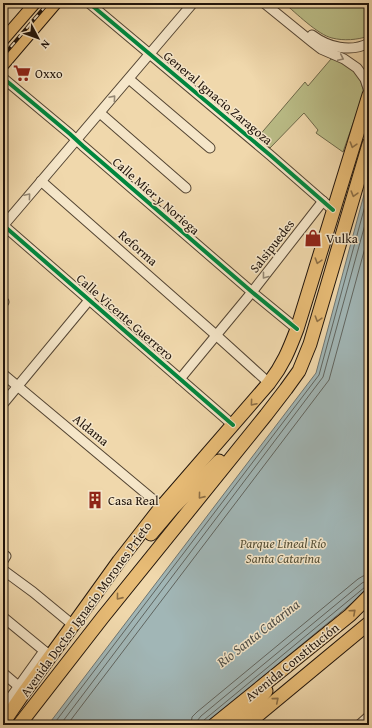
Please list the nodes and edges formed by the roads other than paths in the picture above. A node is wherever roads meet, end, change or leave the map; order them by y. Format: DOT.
graph roads {
  1 [pos="35,3"];
  2 [pos="56,3"];
  3 [pos="89,3"];
  4 [pos="193,3"];
  5 [pos="264,3"];
  6 [pos="274,3"];
  7 [pos="3,40"];
  8 [pos="369,43"];
  9 [pos="150,54"];
  10 [pos="3,65"];
  11 [pos="3,78"];
  12 [pos="129,79"];
  13 [pos="369,95"];
  14 [pos="100,113"];
  15 [pos="76,140"];
  16 [pos="369,144"];
  17 [pos="210,148"];
  18 [pos="41,181"];
  19 [pos="186,188"];
  20 [pos="323,201"];
  21 [pos="333,210"];
  22 [pos="3,225"];
  23 [pos="252,292"];
  24 [pos="90,299"];
  25 [pos="297,329"];
  26 [pos="217,336"];
  27 [pos="3,374"];
  28 [pos="180,379"];
  29 [pos="269,383"];
  30 [pos="18,387"];
  31 [pos="3,404"];
  32 [pos="266,415"];
  33 [pos="233,425"];
  34 [pos="162,507"];
  35 [pos="3,570"];
  36 [pos="369,596"];
  37 [pos="82,611"];
  38 [pos="3,617"];
  39 [pos="369,623"];
  40 [pos="73,625"];
  41 [pos="48,654"];
  42 [pos="287,666"];
  43 [pos="3,673"];
  44 [pos="22,689"];
  45 [pos="3,708"];
  46 [pos="369,716"];
  47 [pos="3,723"];
  48 [pos="19,725"];
  49 [pos="214,725"];
  50 [pos="234,725"];
  51 [pos="246,725"];
  52 [pos="359,725"];
  1 -- 7 [label="main road"];
  2 -- 10 [label="main road"];
  3 -- 9 [label="street, General Ignacio Zaragoza"];
  4 -- 9 [label="street"];
  5 -- 13 [label="street, one-way"];
  6 -- 8 [label="street"];
  9 -- 12 [label="street"];
  9 -- 20 [label="street, General Ignacio Zaragoza"];
  11 -- 15 [label="street, Calle Mier y Noriega"];
  14 -- 12 [label="street, one-way"];
  12 -- 17 [label="street"];
  13 -- 21 [label="highway, Avenida Doctor Ignacio Morones Prieto, one-way"];
  14 -- 15 [label="street"];
  14 -- 19 [label="street"];
  15 -- 18 [label="street"];
  15 -- 23 [label="street, Calle Mier y Noriega"];
  16 -- 32 [label="highway, Avenida Doctor Ignacio Morones Prieto, one-way"];
  22 -- 18 [label="street, one-way"];
  18 -- 26 [label="street, Reforma"];
  20 -- 21 [label="street, General Ignacio Zaragoza"];
  20 -- 23 [label="street, Salsipuedes, one-way"];
  21 -- 25 [label="highway, Avenida Doctor Ignacio Morones Prieto, one-way"];
  22 -- 24 [label="street, Calle Vicente Guerrero"];
  23 -- 25 [label="street, Calle Mier y Noriega"];
  23 -- 26 [label="street, Salsipuedes"];
  24 -- 28 [label="street, Calle Vicente Guerrero"];
  24 -- 30 [label="street"];
  25 -- 29 [label="highway, Avenida Doctor Ignacio Morones Prieto"];
  26 -- 28 [label="street, Salsipuedes"];
  26 -- 29 [label="street, Reforma"];
  27 -- 30 [label="street, Aldama"];
  28 -- 33 [label="street, Calle Vicente Guerrero"];
  29 -- 33 [label="highway, Avenida Doctor Ignacio Morones Prieto, one-way"];
  30 -- 31 [label="street"];
  30 -- 34 [label="street, Aldama"];
  32 -- 37 [label="highway"];
  32 -- 48 [label="highway, Avenida Doctor Ignacio Morones Prieto, one-way"];
  33 -- 34 [label="highway, Avenida Doctor Ignacio Morones Prieto"];
  34 -- 37 [label="highway, Avenida Doctor Ignacio Morones Prieto"];
  35 -- 40 [label="street"];
  42 -- 36 [label="highway, Avenida Constitución, one-way"];
  37 -- 40 [label="highway, Avenida Doctor Ignacio Morones Prieto"];
  38 -- 41 [label="street"];
  51 -- 39 [label="highway, Avenida Constitución, one-way"];
  40 -- 41 [label="highway, Avenida Doctor Ignacio Morones Prieto"];
  41 -- 44 [label="highway, Avenida Doctor Ignacio Morones Prieto"];
  42 -- 49 [label="highway, Avenida Constitución"];
  42 -- 50 [label="highway"];
  43 -- 44 [label="street"];
  44 -- 45 [label="street"];
  44 -- 47 [label="highway, Avenida Doctor Ignacio Morones Prieto"];
  46 -- 52 [label="street"];
}
